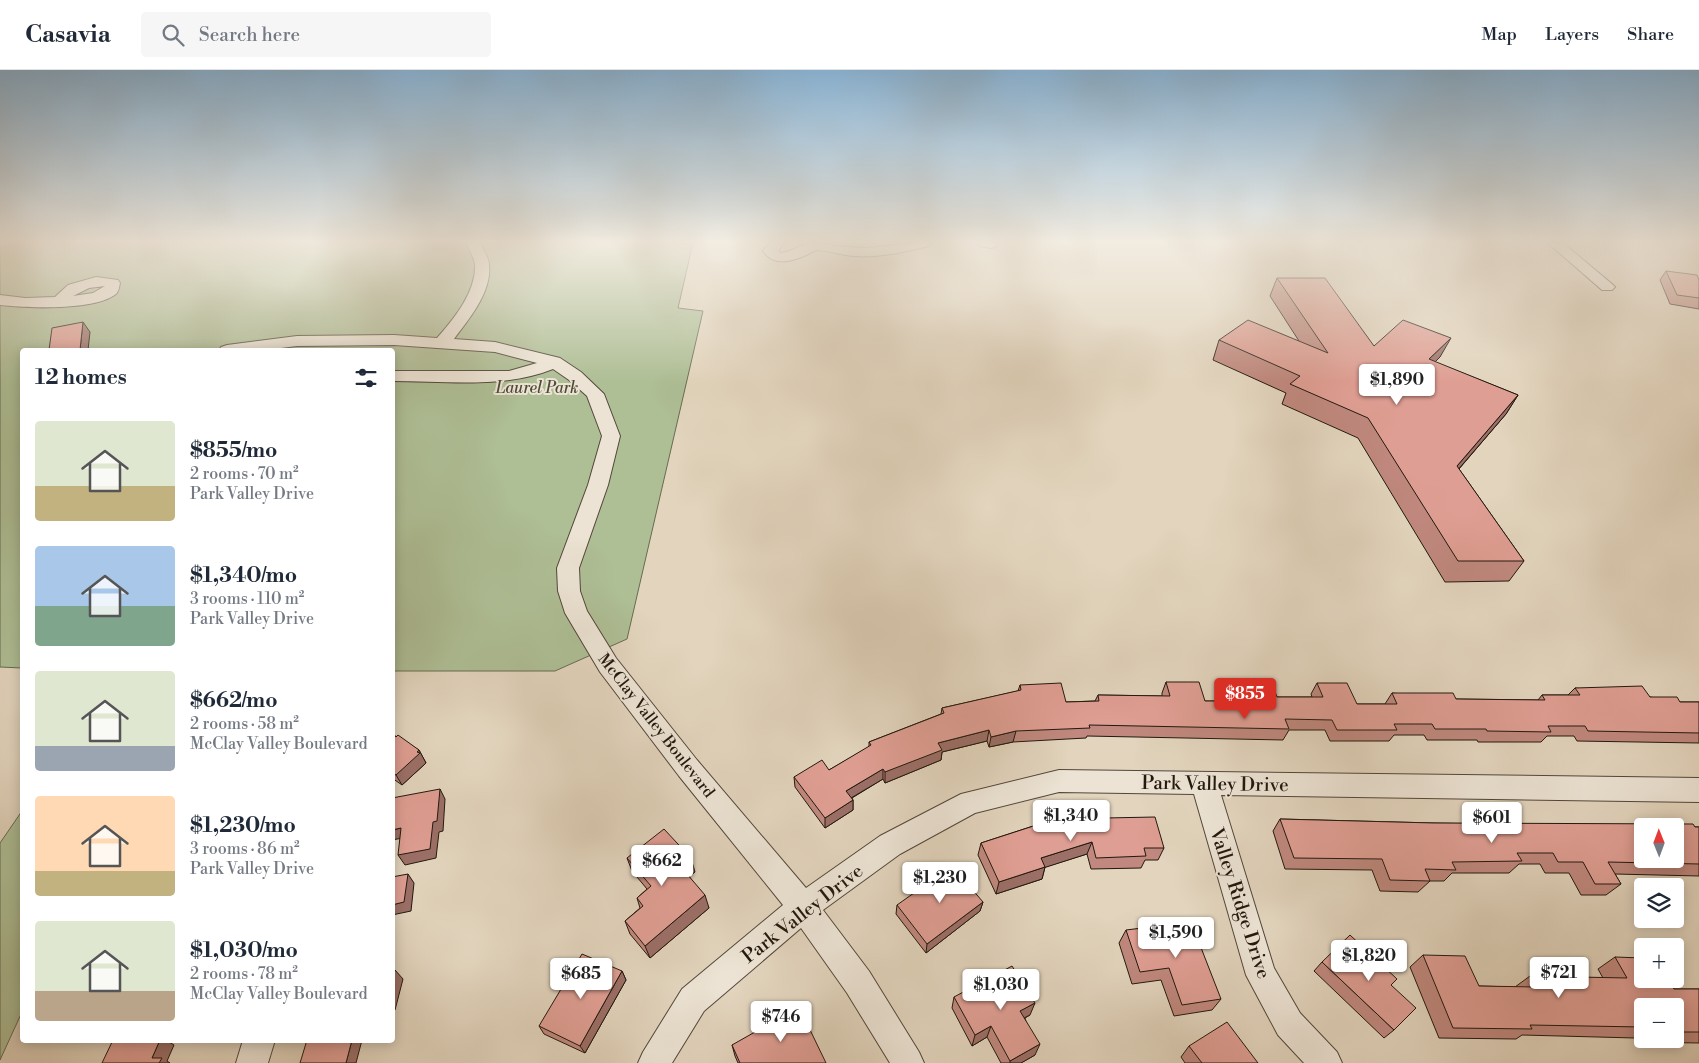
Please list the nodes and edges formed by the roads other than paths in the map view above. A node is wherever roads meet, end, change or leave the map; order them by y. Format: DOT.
graph roads {
  1 [pos="477,289"];
  2 [pos="0,300"];
  3 [pos="60,301"];
  4 [pos="442,343"];
  5 [pos="243,348"];
  6 [pos="554,362"];
  7 [pos="395,376"];
  8 [pos="1204,783"];
  9 [pos="1699,790"];
  10 [pos="803,907"];
  11 [pos="258,1043"];
  12 [pos="252,1063"];
  13 [pos="654,1063"];
  14 [pos="908,1063"];
  15 [pos="1326,1063"];
  1 -- 4 [label="street"];
  2 -- 3 [label="street"];
  4 -- 5 [label="street, McClay Valley Boulevard"];
  4 -- 6 [label="street, McClay Valley Boulevard"];
  6 -- 7 [label="street"];
  6 -- 10 [label="street, McClay Valley Boulevard"];
  8 -- 9 [label="street, Park Valley Drive"];
  8 -- 10 [label="street, Park Valley Drive"];
  8 -- 15 [label="street, Valley Ridge Drive"];
  10 -- 13 [label="street, Park Valley Drive"];
  10 -- 14 [label="street, McClay Valley Boulevard"];
  11 -- 12 [label="street"];
}
